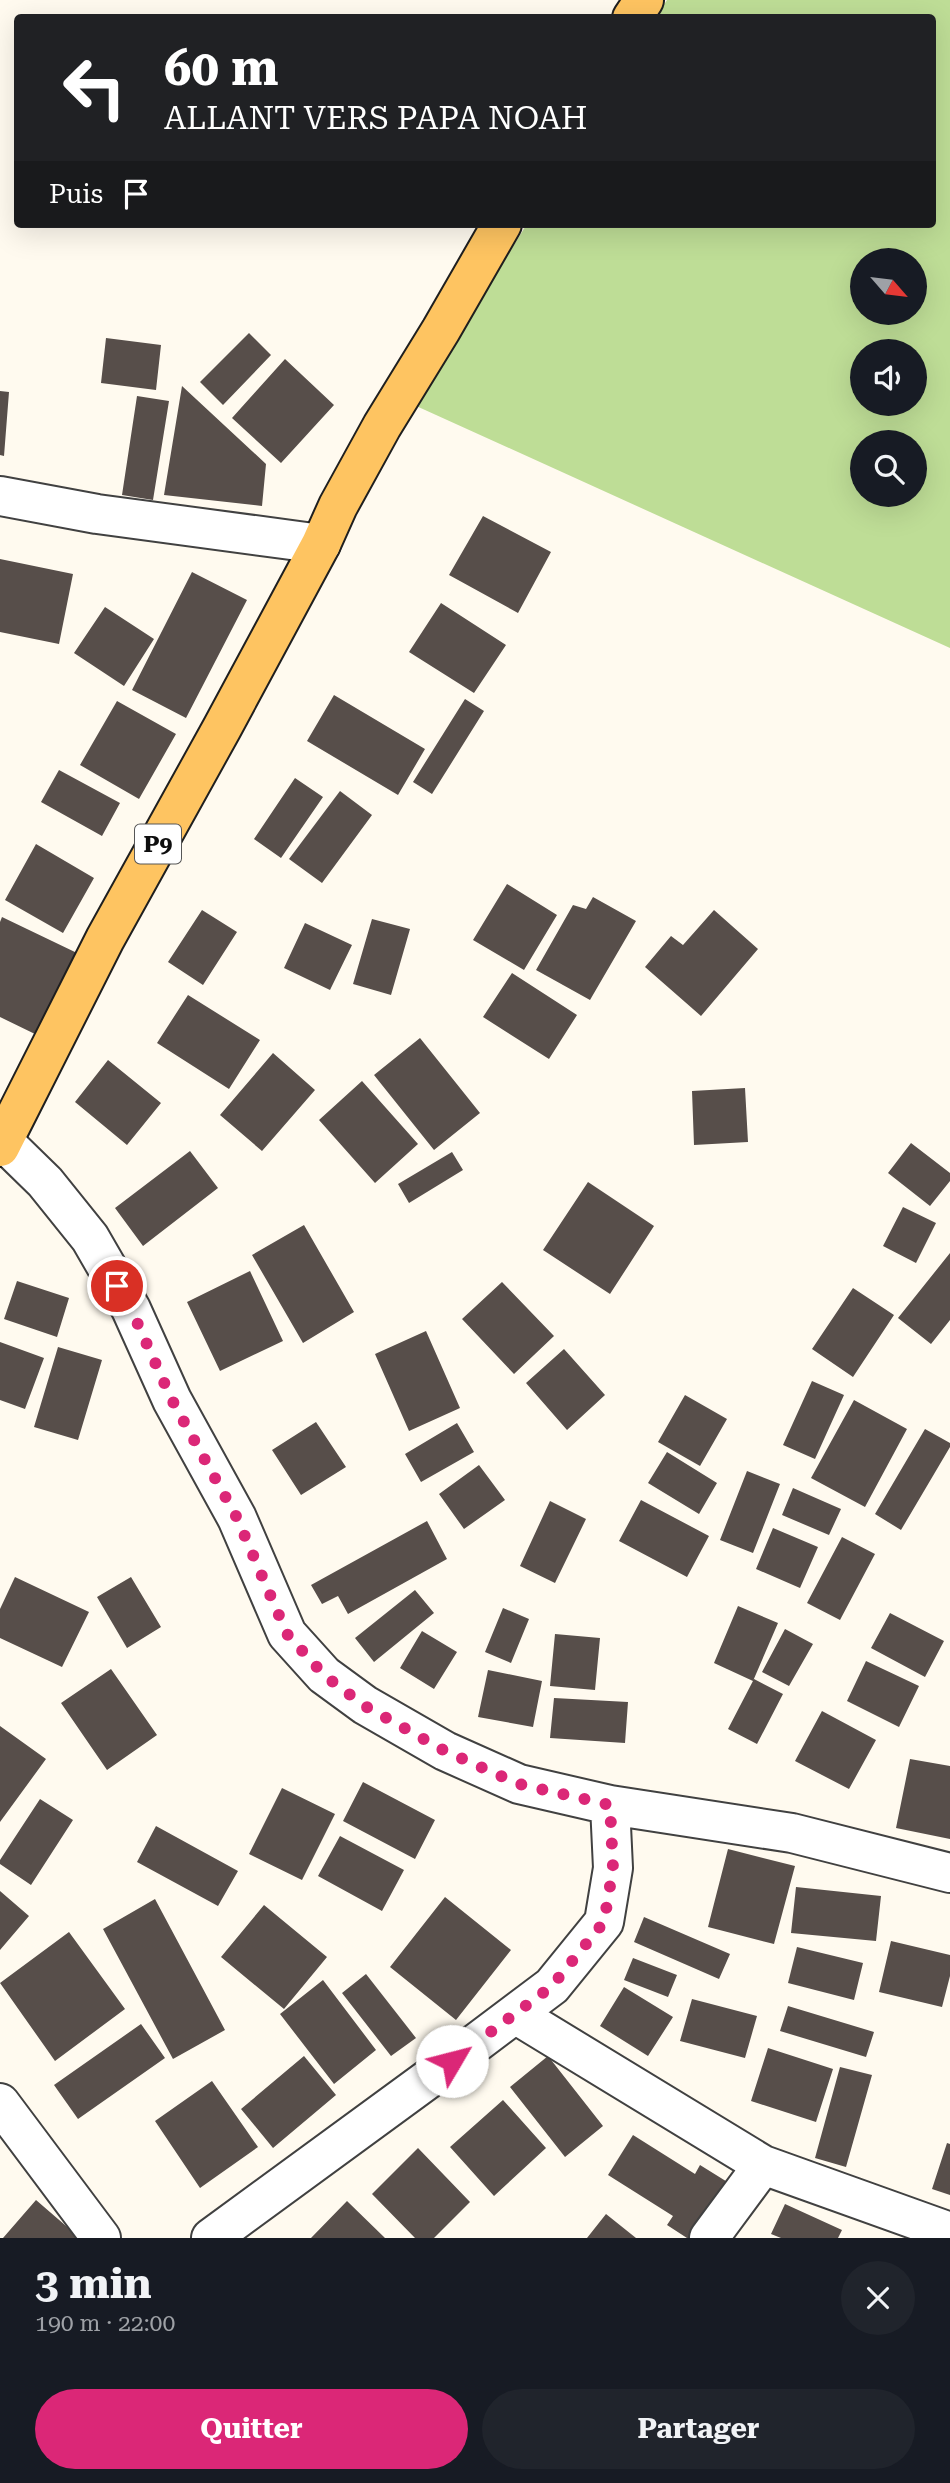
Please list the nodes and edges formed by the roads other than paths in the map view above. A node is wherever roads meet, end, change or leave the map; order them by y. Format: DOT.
graph roads {
  1 [pos="500,228"];
  2 [pos="0,496"];
  3 [pos="321,544"];
  4 [pos="2,1144"];
  5 [pos="610,1805"];
  6 [pos="950,1873"];
  7 [pos="515,2014"];
  8 [pos="0,2103"];
  9 [pos="763,2165"];
  10 [pos="950,2232"];
  11 [pos="228,2234"];
  12 [pos="101,2238"];
  13 [pos="709,2238"];
  1 -- 3 [label="main road, P9"];
  2 -- 3 [label="street"];
  3 -- 4 [label="main road, P9"];
  4 -- 5 [label="street"];
  5 -- 6 [label="street"];
  5 -- 7 [label="street"];
  7 -- 9 [label="street"];
  7 -- 11 [label="street"];
  8 -- 12 [label="street"];
  9 -- 10 [label="street"];
  9 -- 13 [label="street"];
}
